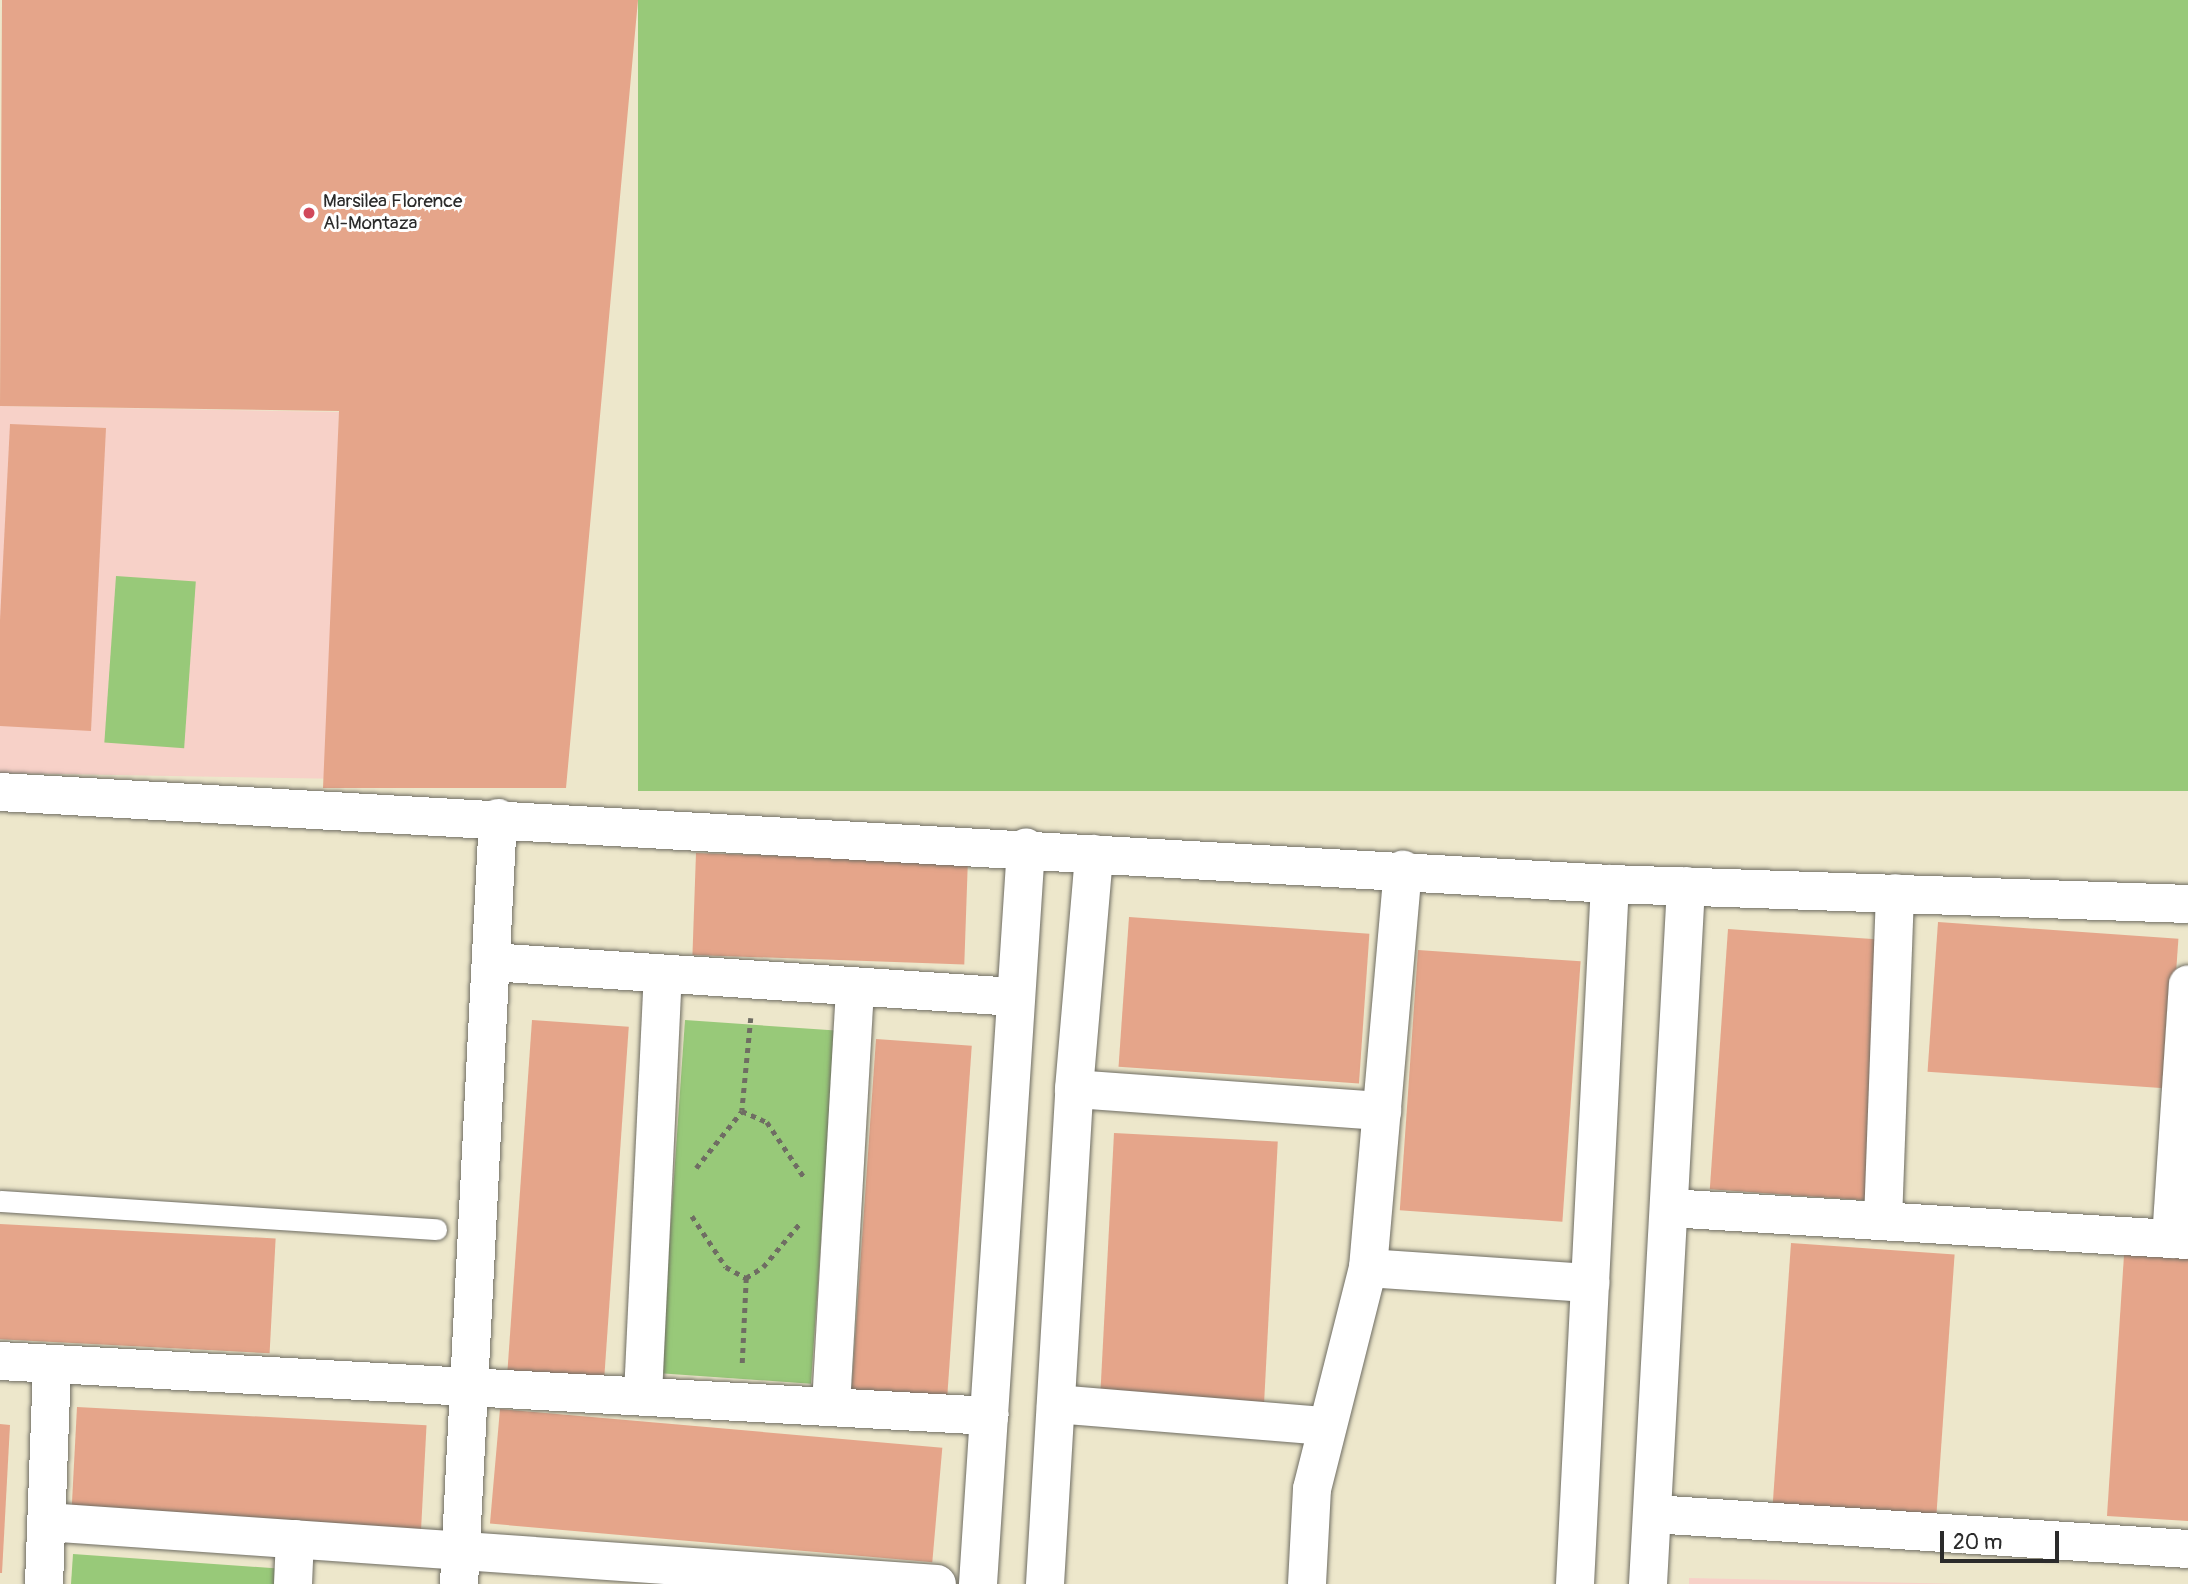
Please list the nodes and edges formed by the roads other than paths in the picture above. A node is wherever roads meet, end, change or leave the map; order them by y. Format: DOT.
graph roads {
  1 [pos="0,792"];
  2 [pos="498,818"];
  3 [pos="1026,848"];
  4 [pos="1094,854"];
  5 [pos="1403,870"];
  6 [pos="1610,884"];
  7 [pos="1686,886"];
  8 [pos="1895,893"];
  9 [pos="2188,904"];
  10 [pos="491,962"];
  11 [pos="663,974"];
  12 [pos="2188,985"];
  13 [pos="855,987"];
  14 [pos="1015,997"];
  15 [pos="1074,1089"];
  16 [pos="1382,1111"];
  17 [pos="0,1202"];
  18 [pos="1669,1208"];
  19 [pos="1883,1221"];
  20 [pos="436,1229"];
  21 [pos="2180,1240"];
  22 [pos="1368,1268"];
  23 [pos="1590,1283"];
  24 [pos="0,1361"];
  25 [pos="52,1364"];
  26 [pos="469,1387"];
  27 [pos="643,1395"];
  28 [pos="1056,1404"];
  29 [pos="831,1405"];
  30 [pos="989,1416"];
  31 [pos="1325,1426"];
  32 [pos="1653,1514"];
  33 [pos="46,1522"];
  34 [pos="295,1539"];
  35 [pos="2188,1549"];
  36 [pos="460,1567"];
  37 [pos="44,1584"];
  38 [pos="293,1584"];
  39 [pos="937,1584"];
  40 [pos="978,1584"];
  41 [pos="1045,1584"];
  42 [pos="1307,1584"];
  43 [pos="1575,1584"];
  44 [pos="1648,1584"];
  1 -- 2 [label="street"];
  2 -- 3 [label="street"];
  2 -- 10 [label="street"];
  3 -- 4 [label="street"];
  3 -- 14 [label="street"];
  4 -- 5 [label="street"];
  4 -- 15 [label="street"];
  5 -- 6 [label="street"];
  5 -- 16 [label="street"];
  6 -- 7 [label="street"];
  6 -- 23 [label="street"];
  7 -- 8 [label="street"];
  7 -- 18 [label="street"];
  8 -- 9 [label="street"];
  8 -- 19 [label="street"];
  10 -- 11 [label="street"];
  10 -- 26 [label="street"];
  11 -- 13 [label="street"];
  11 -- 27 [label="street"];
  12 -- 21 [label="street"];
  13 -- 14 [label="street"];
  13 -- 29 [label="street"];
  14 -- 30 [label="street"];
  15 -- 16 [label="street"];
  15 -- 28 [label="street"];
  16 -- 22 [label="street"];
  17 -- 20 [label="lane"];
  18 -- 19 [label="street"];
  18 -- 32 [label="street"];
  19 -- 21 [label="street"];
  22 -- 23 [label="street"];
  22 -- 31 [label="street"];
  23 -- 43 [label="street"];
  24 -- 25 [label="street"];
  25 -- 26 [label="street"];
  25 -- 33 [label="street"];
  26 -- 27 [label="street"];
  26 -- 36 [label="street"];
  27 -- 29 [label="street"];
  28 -- 31 [label="street"];
  28 -- 41 [label="street"];
  29 -- 30 [label="street"];
  30 -- 40 [label="street"];
  31 -- 42 [label="street"];
  32 -- 35 [label="street"];
  32 -- 44 [label="street"];
  33 -- 34 [label="street"];
  33 -- 37 [label="street"];
  34 -- 36 [label="street"];
  34 -- 38 [label="street"];
  36 -- 39 [label="street"];
}
